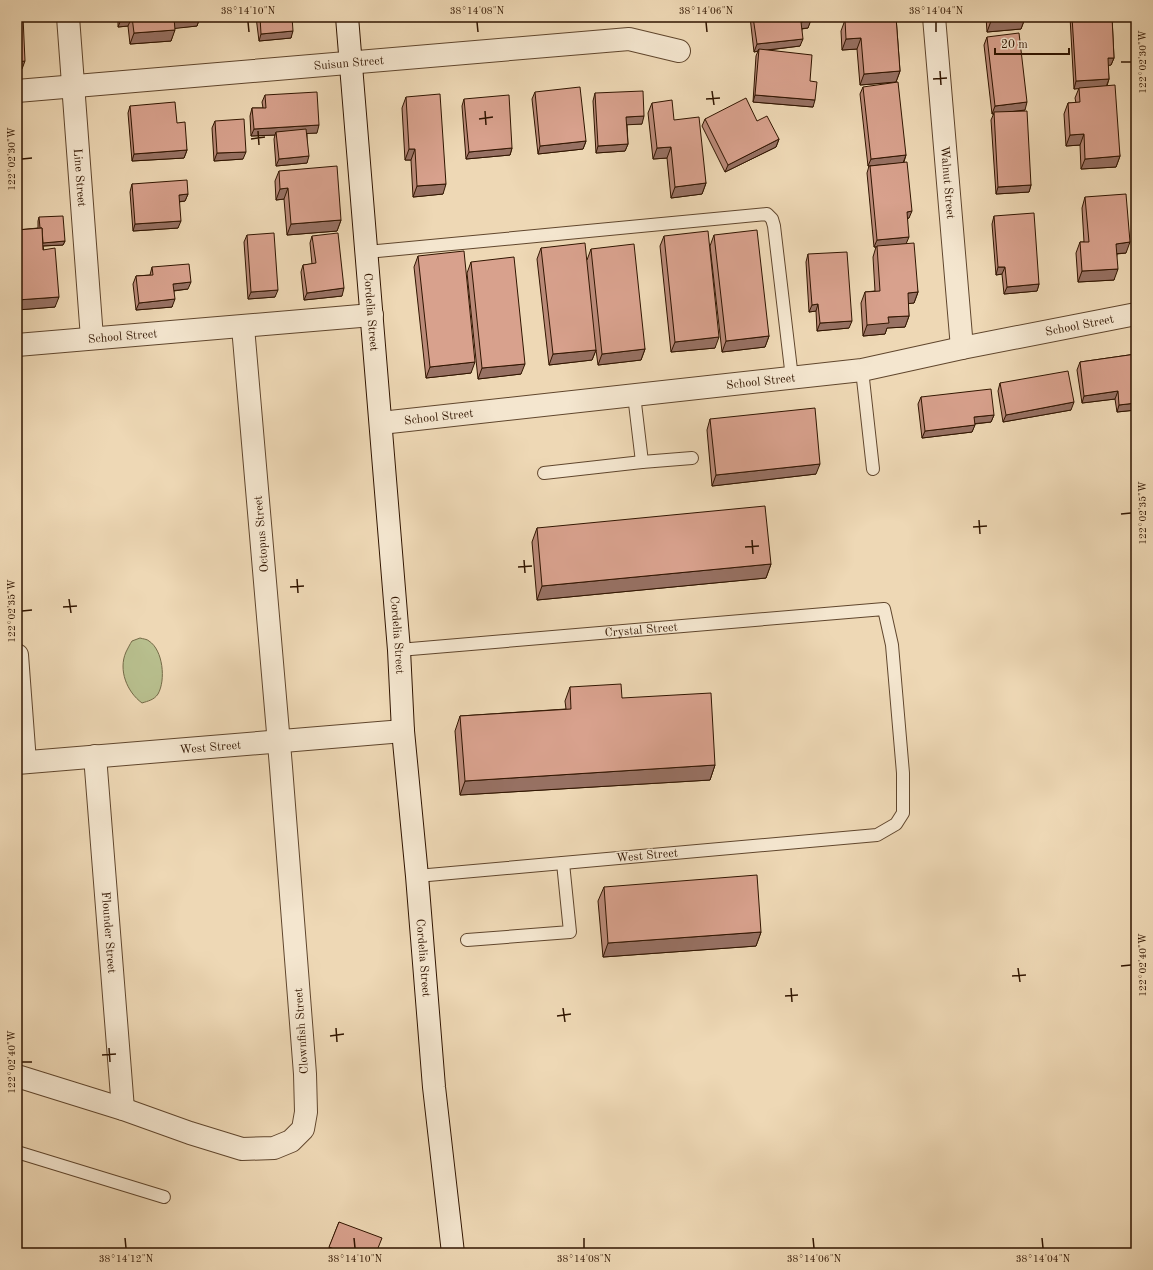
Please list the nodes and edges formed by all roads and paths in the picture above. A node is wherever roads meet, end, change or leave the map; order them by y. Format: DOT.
graph roads {
  1 [pos="68,17"];
  2 [pos="347,17"];
  3 [pos="934,17"];
  4 [pos="679,51"];
  5 [pos="351,63"];
  6 [pos="73,86"];
  7 [pos="17,91"];
  8 [pos="367,252"];
  9 [pos="1136,314"];
  10 [pos="372,315"];
  11 [pos="243,327"];
  12 [pos="92,338"];
  13 [pos="17,344"];
  14 [pos="962,348"];
  15 [pos="862,370"];
  16 [pos="792,378"];
  17 [pos="634,395"];
  18 [pos="381,423"];
  19 [pos="692,458"];
  20 [pos="642,462"];
  21 [pos="873,469"];
  22 [pos="544,473"];
  23 [pos="399,650"];
  24 [pos="17,655"];
  25 [pos="403,731"];
  26 [pos="278,741"];
  27 [pos="95,756"];
  28 [pos="21,762"];
  29 [pos="877,835"];
  30 [pos="563,863"];
  31 [pos="417,876"];
  32 [pos="467,940"];
  33 [pos="17,1076"];
  34 [pos="123,1109"];
  35 [pos="17,1152"];
  36 [pos="164,1197"];
  37 [pos="453,1253"];
  1 -- 6 [label="street, Line Street"];
  2 -- 5 [label="street, Cordelia Street"];
  3 -- 14 [label="street, Walnut Street"];
  4 -- 5 [label="street, Suisun Street"];
  5 -- 6 [label="street, Suisun Street"];
  5 -- 8 [label="street, Cordelia Street"];
  6 -- 7 [label="street, Suisun Street"];
  6 -- 12 [label="street, Line Street"];
  8 -- 10 [label="street, Cordelia Street"];
  8 -- 16 [label="lane"];
  9 -- 14 [label="street, School Street"];
  10 -- 11 [label="street, School Street"];
  10 -- 18 [label="street, Cordelia Street"];
  11 -- 12 [label="street, School Street"];
  11 -- 26 [label="street, Octopus Street"];
  12 -- 13 [label="street, School Street"];
  14 -- 15 [label="street, School Street"];
  15 -- 16 [label="street, School Street"];
  15 -- 21 [label="lane"];
  16 -- 17 [label="street, School Street"];
  17 -- 18 [label="street, School Street"];
  17 -- 20 [label="lane"];
  18 -- 23 [label="street, Cordelia Street"];
  19 -- 20 [label="lane"];
  20 -- 22 [label="lane"];
  23 -- 25 [label="street, Cordelia Street"];
  23 -- 29 [label="lane, Crystal Street"];
  24 -- 28 [label="street"];
  25 -- 26 [label="street, West Street"];
  25 -- 31 [label="street, Cordelia Street"];
  26 -- 27 [label="street, West Street"];
  26 -- 34 [label="street, Clownfish Street"];
  27 -- 28 [label="street, West Street"];
  27 -- 34 [label="street, Flounder Street"];
  29 -- 30 [label="lane, West Street"];
  30 -- 31 [label="lane, West Street"];
  30 -- 32 [label="lane"];
  31 -- 37 [label="street, Cordelia Street"];
  33 -- 34 [label="street, Clownfish Street"];
  35 -- 36 [label="lane"];
}
